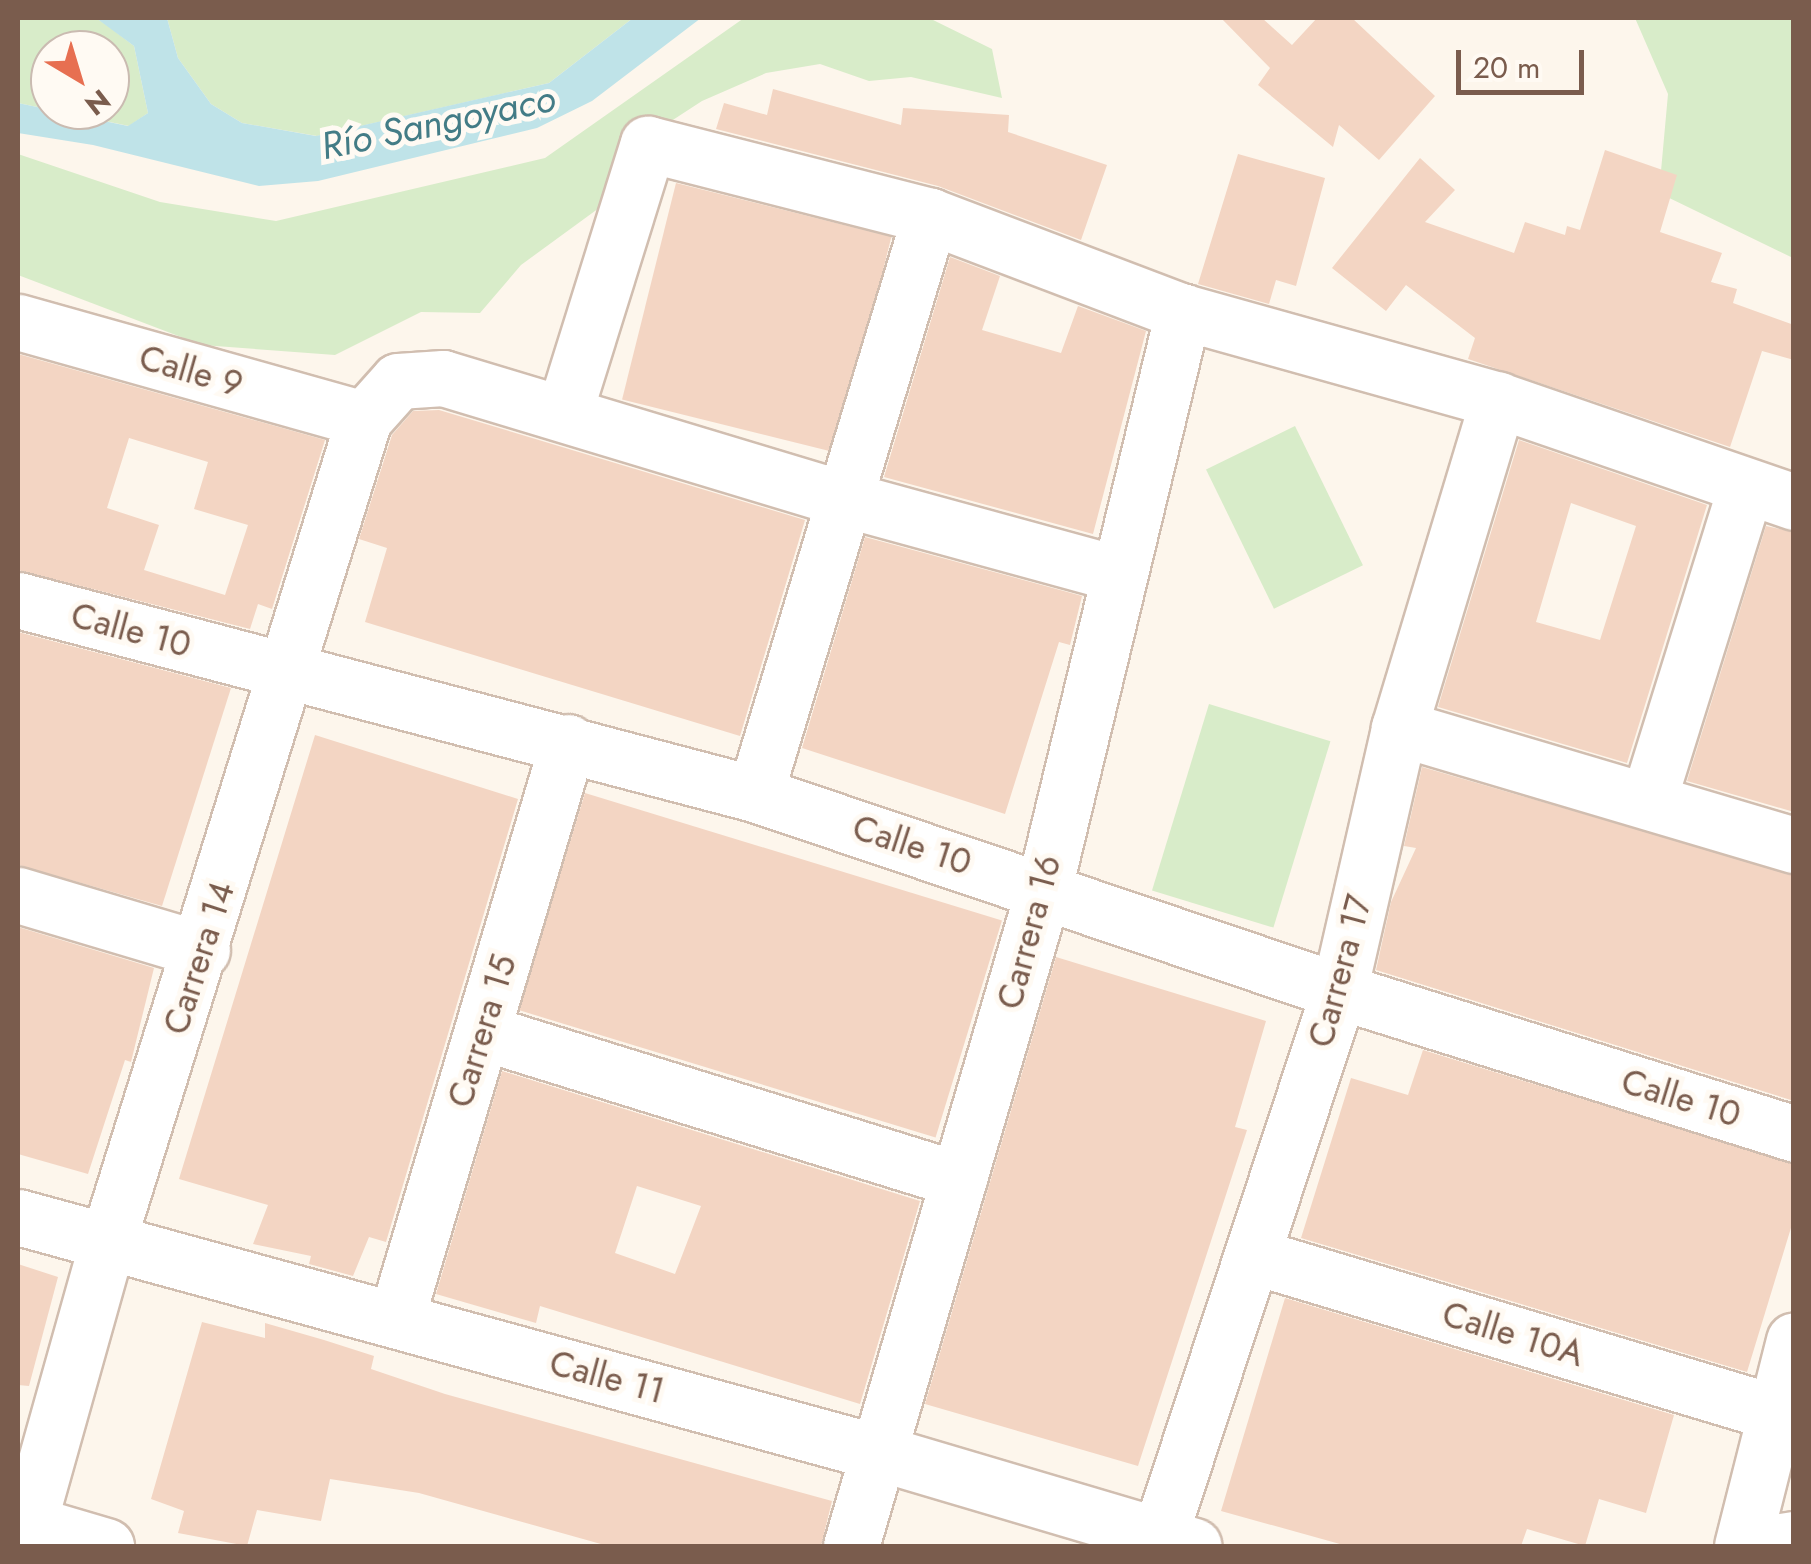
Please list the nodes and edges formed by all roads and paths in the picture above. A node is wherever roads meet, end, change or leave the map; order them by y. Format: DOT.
graph roads {
  1 [pos="930,216"];
  2 [pos="1183,312"];
  3 [pos="18,322"];
  4 [pos="381,400"];
  5 [pos="1498,400"];
  6 [pos="564,413"];
  7 [pos="1769,495"];
  8 [pos="841,498"];
  9 [pos="1116,573"];
  10 [pos="18,600"];
  11 [pos="288,671"];
  12 [pos="1399,728"];
  13 [pos="568,742"];
  14 [pos="754,794"];
  15 [pos="1648,801"];
  16 [pos="1794,845"];
  17 [pos="1044,888"];
  18 [pos="18,895"];
  19 [pos="202,950"];
  20 [pos="1339,991"];
  21 [pos="482,1032"];
  22 [pos="1794,1134"];
  23 [pos="958,1180"];
  24 [pos="18,1216"];
  25 [pos="107,1243"];
  26 [pos="1253,1256"];
  27 [pos="396,1319"];
  28 [pos="1794,1340"];
  29 [pos="1772,1412"];
  30 [pos="880,1452"];
  31 [pos="23,1529"];
  32 [pos="1794,1539"];
  33 [pos="1176,1540"];
  34 [pos="106,1546"];
  35 [pos="850,1546"];
  36 [pos="1742,1546"];
  37 [pos="1750,1546"];
  1 -- 2 [label="street"];
  1 -- 6 [label="street"];
  1 -- 8 [label="street"];
  2 -- 5 [label="street"];
  2 -- 9 [label="street, Carrera 16"];
  3 -- 4 [label="street, Calle 9"];
  4 -- 6 [label="street, Calle 9"];
  4 -- 11 [label="street, Carrera 14"];
  5 -- 7 [label="street"];
  5 -- 12 [label="street, Carrera 17"];
  6 -- 8 [label="street, Calle 9"];
  7 -- 15 [label="street"];
  8 -- 9 [label="street, Calle 9"];
  8 -- 14 [label="street"];
  9 -- 17 [label="street, Carrera 16"];
  10 -- 11 [label="street, Calle 10"];
  11 -- 13 [label="street, Calle 10"];
  11 -- 19 [label="street, Carrera 14"];
  12 -- 15 [label="street"];
  12 -- 20 [label="street, Carrera 17"];
  13 -- 14 [label="street, Calle 10"];
  13 -- 21 [label="street, Carrera 15"];
  14 -- 17 [label="street, Calle 10"];
  15 -- 16 [label="street"];
  17 -- 20 [label="street, Calle 10"];
  17 -- 23 [label="street, Carrera 16"];
  18 -- 19 [label="street"];
  19 -- 25 [label="street, Carrera 14"];
  20 -- 22 [label="street, Calle 10"];
  20 -- 26 [label="street, Carrera 17"];
  21 -- 23 [label="street"];
  21 -- 27 [label="street, Carrera 15"];
  23 -- 30 [label="street, Carrera 16"];
  24 -- 25 [label="street, Calle 11"];
  25 -- 27 [label="street, Calle 11"];
  25 -- 31 [label="street, Carrera 14"];
  26 -- 29 [label="street, Calle 10A"];
  26 -- 33 [label="street, Carrera 17"];
  27 -- 30 [label="street, Calle 11"];
  28 -- 29 [label="street"];
  29 -- 36 [label="street"];
  30 -- 33 [label="street, Calle 11"];
  30 -- 35 [label="street, Carrera 16"];
  31 -- 34 [label="street"];
  32 -- 37 [label="street"];
}
